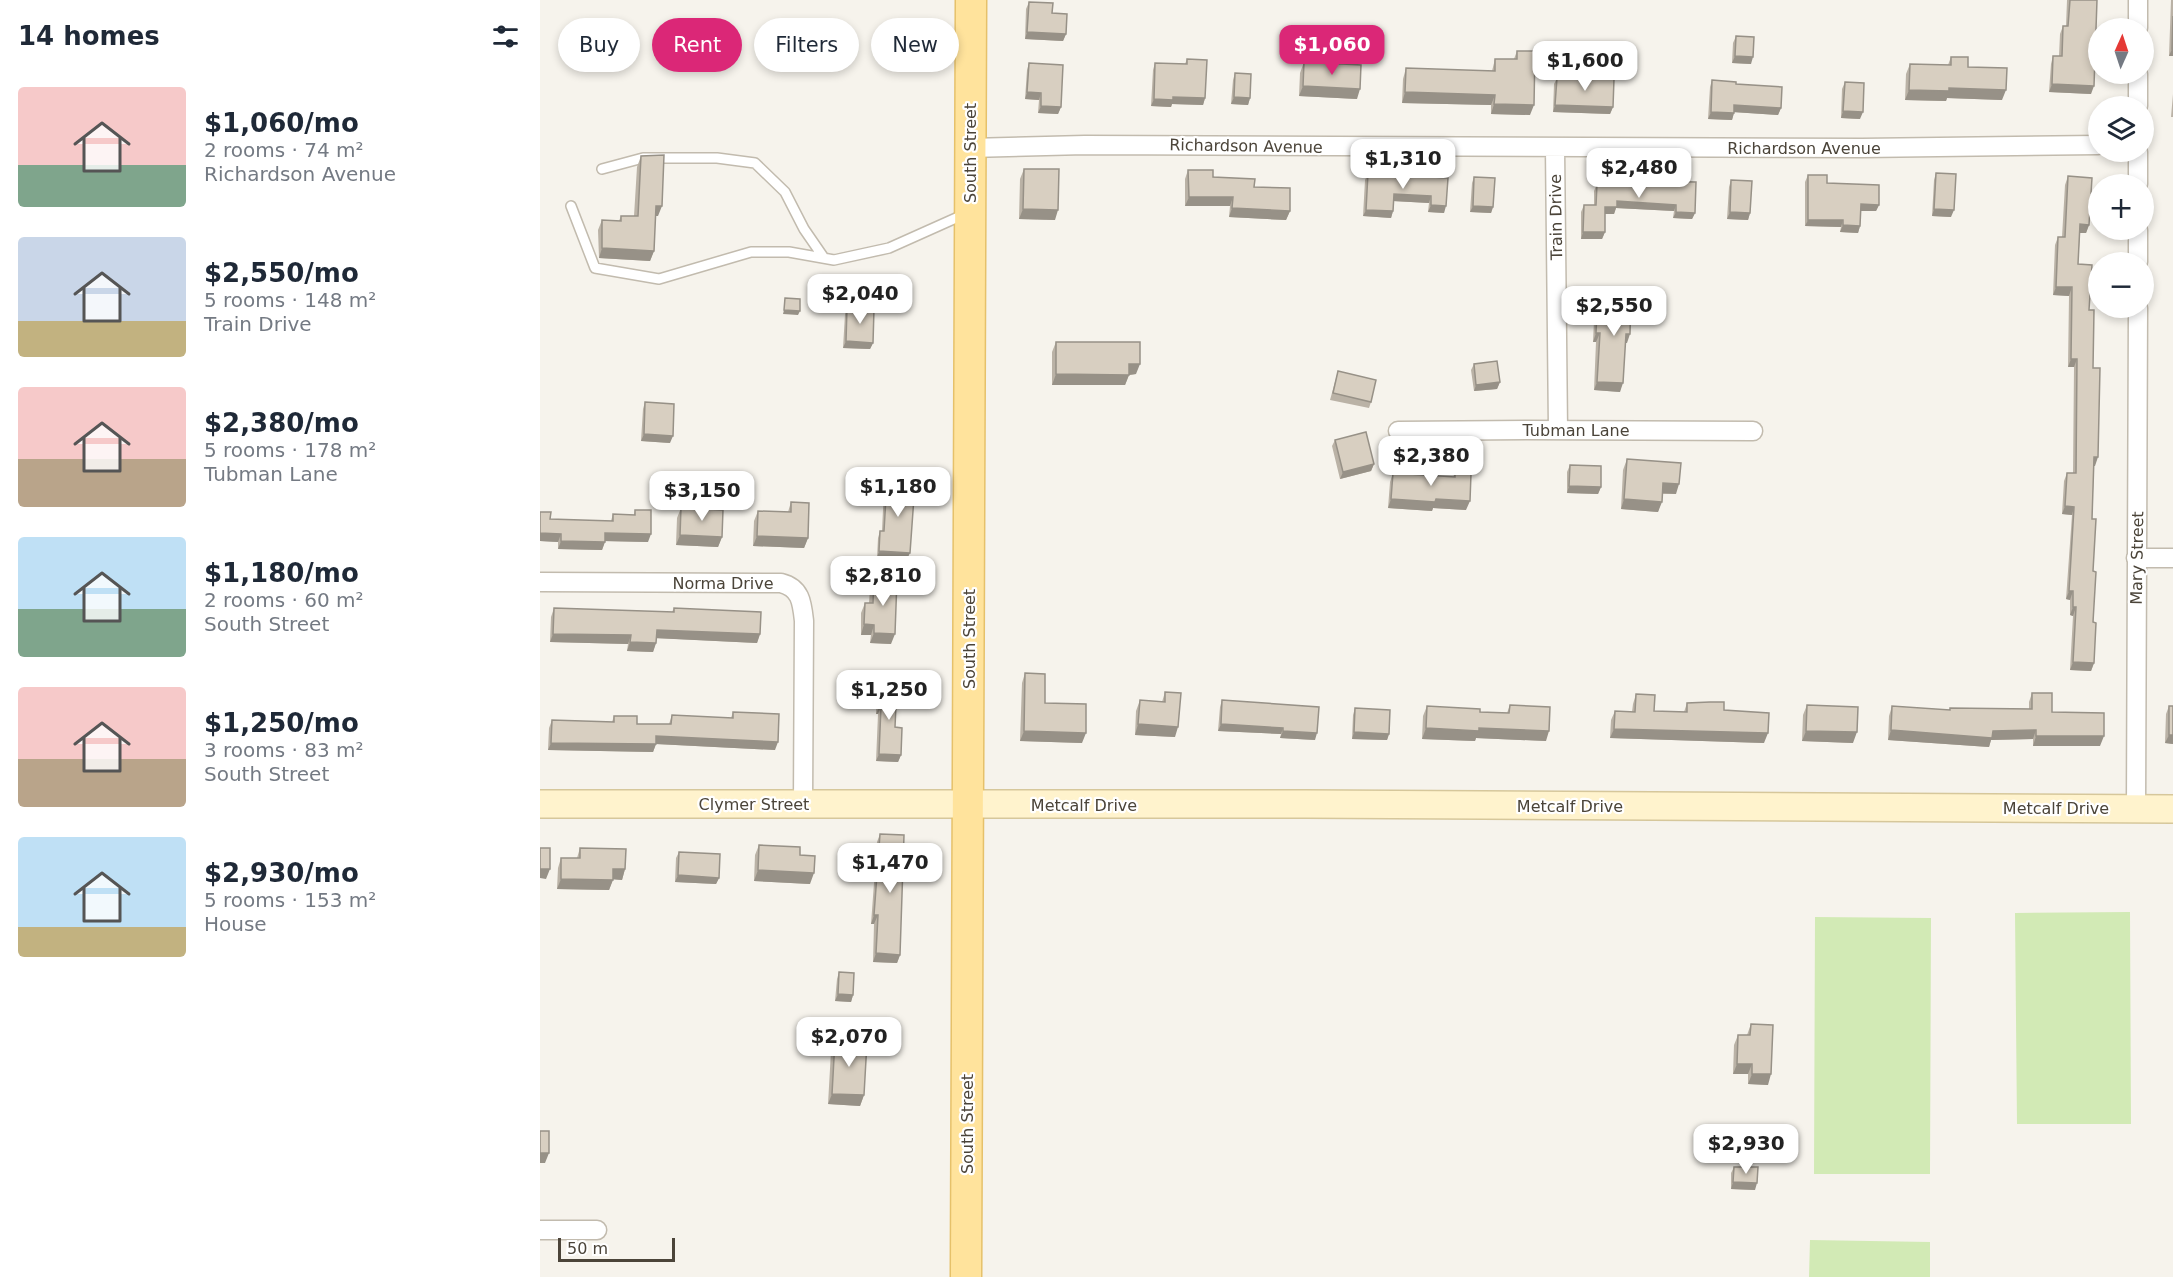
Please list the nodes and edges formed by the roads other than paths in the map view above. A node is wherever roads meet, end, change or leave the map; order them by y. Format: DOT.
graph roads {
  1 [pos="971,0"];
  2 [pos="2138,0"];
  3 [pos="2138,18"];
  4 [pos="2088,145"];
  5 [pos="970,148"];
  6 [pos="1555,148"];
  7 [pos="602,169"];
  8 [pos="571,206"];
  9 [pos="970,211"];
  10 [pos="824,258"];
  11 [pos="2138,318"];
  12 [pos="1558,430"];
  13 [pos="1398,431"];
  14 [pos="1753,431"];
  15 [pos="2136,558"];
  16 [pos="2173,558"];
  17 [pos="540,582"];
  18 [pos="540,804"];
  19 [pos="802,804"];
  20 [pos="968,805"];
  21 [pos="2136,808"];
  22 [pos="2173,809"];
  23 [pos="540,1230"];
  24 [pos="597,1230"];
  25 [pos="966,1277"];
  1 -- 5 [label="main road, South Street"];
  2 -- 3 [label="street"];
  4 -- 6 [label="street, Richardson Avenue"];
  5 -- 6 [label="street, Richardson Avenue"];
  5 -- 9 [label="main road, South Street"];
  6 -- 12 [label="street, Train Drive"];
  7 -- 10 [label="lane"];
  8 -- 10 [label="lane"];
  9 -- 10 [label="lane"];
  9 -- 20 [label="main road, South Street"];
  11 -- 15 [label="street, Mary Street"];
  12 -- 13 [label="street, Tubman Lane"];
  12 -- 14 [label="street, Tubman Lane"];
  15 -- 16 [label="street"];
  15 -- 21 [label="street, Mary Street"];
  17 -- 19 [label="street, Norma Drive"];
  18 -- 19 [label="street, Clymer Street"];
  19 -- 20 [label="street, Clymer Street"];
  20 -- 21 [label="street, Metcalf Drive"];
  20 -- 25 [label="main road, South Street"];
  21 -- 22 [label="street, Metcalf Drive"];
  23 -- 24 [label="street"];
}
